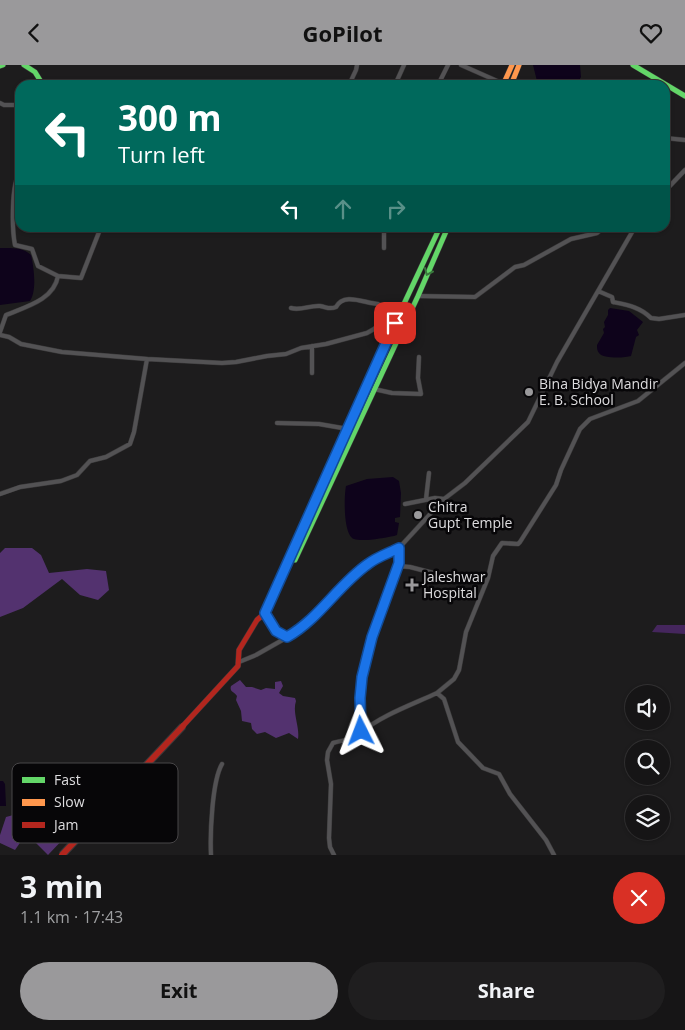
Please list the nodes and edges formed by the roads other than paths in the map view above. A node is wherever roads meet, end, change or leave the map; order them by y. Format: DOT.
graph roads {
  1 [pos="24,65"];
  2 [pos="357,65"];
  3 [pos="404,65"];
  4 [pos="448,65"];
  5 [pos="461,65"];
  6 [pos="512,65"];
  7 [pos="519,65"];
  8 [pos="633,65"];
  9 [pos="41,80"];
  10 [pos="351,80"];
  11 [pos="397,80"];
  12 [pos="440,80"];
  13 [pos="495,80"];
  14 [pos="508,80"];
  15 [pos="509,80"];
  16 [pos="658,80"];
  17 [pos="670,87"];
  18 [pos="685,96"];
  19 [pos="0,103"];
  20 [pos="15,104"];
  21 [pos="670,138"];
  22 [pos="685,140"];
  23 [pos="685,170"];
  24 [pos="670,186"];
  25 [pos="15,193"];
  26 [pos="99,232"];
  27 [pos="384,232"];
  28 [pos="438,232"];
  29 [pos="446,232"];
  30 [pos="598,232"];
  31 [pos="632,232"];
  32 [pos="384,248"];
  33 [pos="58,276"];
  34 [pos="598,291"];
  35 [pos="418,296"];
  36 [pos="291,308"];
  37 [pos="685,315"];
  38 [pos="384,320"];
  39 [pos="395,323"];
  40 [pos="0,333"];
  41 [pos="312,346"];
  42 [pos="419,357"];
  43 [pos="147,359"];
  44 [pos="685,363"];
  45 [pos="312,373"];
  46 [pos="374,389"];
  47 [pos="277,423"];
  48 [pos="348,429"];
  49 [pos="429,473"];
  50 [pos="0,494"];
  51 [pos="426,499"];
  52 [pos="444,499"];
  53 [pos="405,504"];
  54 [pos="399,548"];
  55 [pos="398,566"];
  56 [pos="284,573"];
  57 [pos="445,576"];
  58 [pos="265,613"];
  59 [pos="287,637"];
  60 [pos="239,662"];
  61 [pos="437,693"];
  62 [pos="359,734"];
  63 [pos="148,763"];
  64 [pos="148,763"];
  65 [pos="149,763"];
  66 [pos="222,764"];
  67 [pos="74,843"];
  68 [pos="74,843"];
  69 [pos="63,855"];
  70 [pos="211,855"];
  71 [pos="334,855"];
  72 [pos="554,855"];
  1 -- 9 [label="main road"];
  2 -- 10 [label="street"];
  3 -- 11 [label="street"];
  4 -- 12 [label="street"];
  5 -- 13 [label="street"];
  6 -- 14 [label="main road"];
  7 -- 15 [label="main road"];
  8 -- 16 [label="main road"];
  17 -- 18 [label="main road"];
  19 -- 20 [label="street"];
  21 -- 22 [label="street"];
  23 -- 24 [label="street"];
  25 -- 33 [label="street"];
  26 -- 33 [label="street"];
  27 -- 32 [label="street"];
  28 -- 39 [label="main road"];
  29 -- 35 [label="main road, one-way"];
  30 -- 35 [label="street"];
  31 -- 34 [label="street"];
  33 -- 40 [label="street"];
  34 -- 37 [label="street"];
  34 -- 52 [label="street"];
  35 -- 46 [label="main road"];
  36 -- 38 [label="street"];
  38 -- 39 [label="street"];
  38 -- 41 [label="street"];
  39 -- 48 [label="main road"];
  40 -- 43 [label="street"];
  41 -- 43 [label="street"];
  41 -- 45 [label="street"];
  42 -- 46 [label="street"];
  43 -- 50 [label="street"];
  44 -- 61 [label="street"];
  46 -- 56 [label="main road"];
  47 -- 48 [label="street"];
  48 -- 56 [label="main road"];
  49 -- 51 [label="street"];
  51 -- 52 [label="street"];
  51 -- 53 [label="street"];
  52 -- 54 [label="street"];
  54 -- 55 [label="street"];
  54 -- 59 [label="street"];
  55 -- 57 [label="street"];
  55 -- 62 [label="street"];
  56 -- 58 [label="main road"];
  58 -- 59 [label="main road"];
  58 -- 60 [label="main road"];
  59 -- 60 [label="street"];
  60 -- 63 [label="main road"];
  61 -- 62 [label="street"];
  61 -- 72 [label="street"];
  62 -- 71 [label="street"];
  64 -- 65 [label="main road, bridge"];
  66 -- 70 [label="street"];
  67 -- 69 [label="main road, bridge"];
  68 -- 69 [label="main road"];
}
